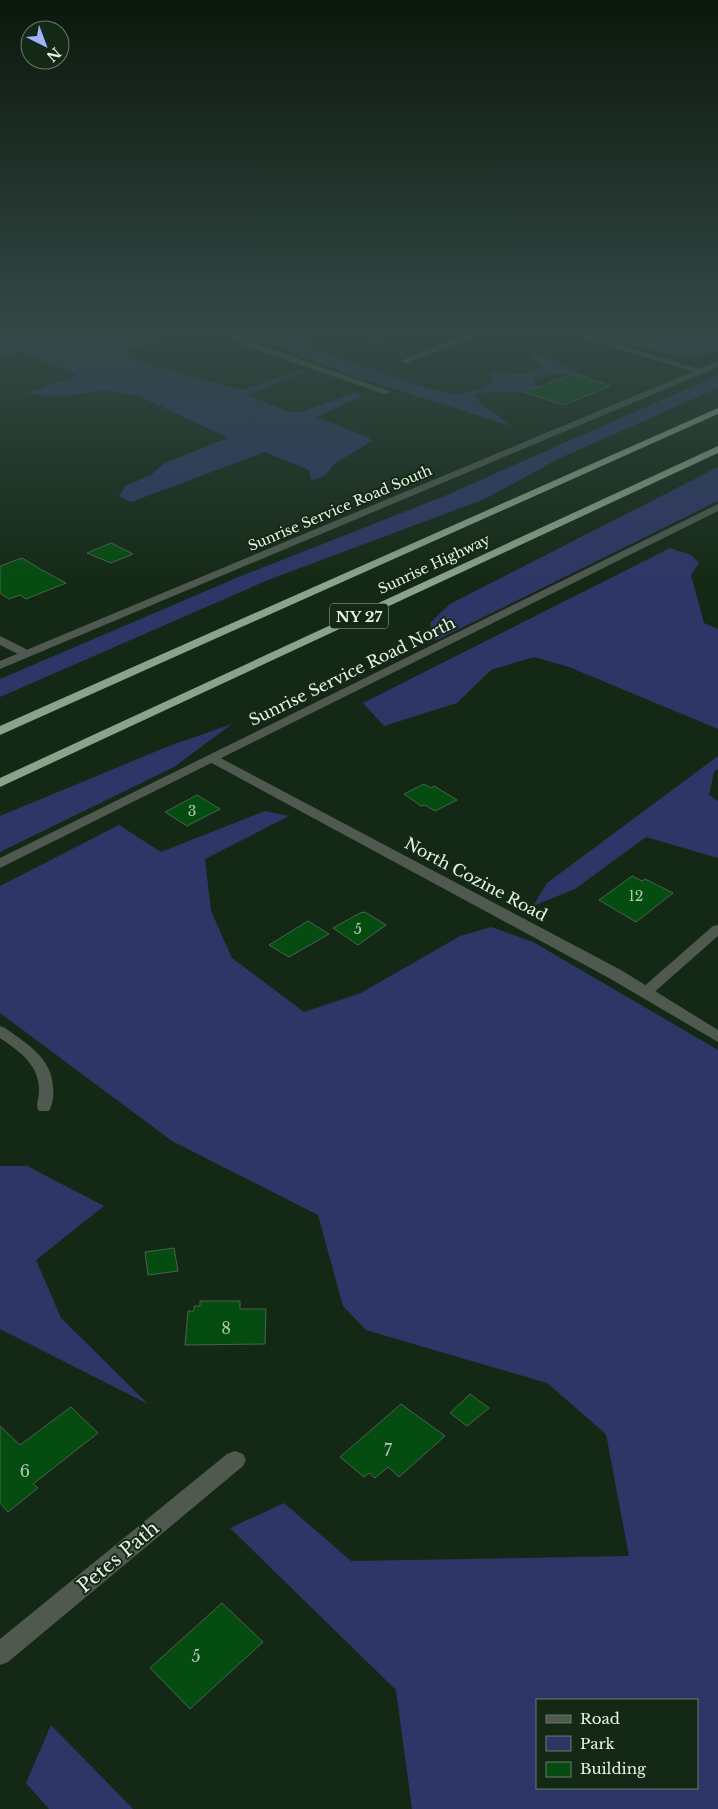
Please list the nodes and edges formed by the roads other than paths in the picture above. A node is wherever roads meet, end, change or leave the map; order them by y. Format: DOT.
graph roads {
  1 [pos="599,413"];
  2 [pos="715,413"];
  3 [pos="718,449"];
  4 [pos="718,507"];
  5 [pos="0,640"];
  6 [pos="26,654"];
  7 [pos="0,665"];
  8 [pos="0,731"];
  9 [pos="213,758"];
  10 [pos="0,783"];
  11 [pos="0,864"];
  12 [pos="718,929"];
  13 [pos="646,992"];
  14 [pos="0,1031"];
  15 [pos="718,1038"];
  16 [pos="44,1107"];
  17 [pos="235,1460"];
  18 [pos="0,1654"];
  1 -- 6 [label="street, Sunrise Service Road South"];
  2 -- 8 [label="highway, Sunrise Highway / NY 27"];
  3 -- 10 [label="highway, Sunrise Highway / NY 27"];
  4 -- 9 [label="street, Sunrise Service Road North"];
  5 -- 6 [label="street"];
  6 -- 7 [label="street, Sunrise Service Road South"];
  9 -- 11 [label="street, Sunrise Service Road North"];
  9 -- 13 [label="street, North Cozine Road"];
  12 -- 13 [label="lane"];
  13 -- 15 [label="street, North Cozine Road"];
  14 -- 16 [label="lane"];
  17 -- 18 [label="street, Petes Path"];
}
